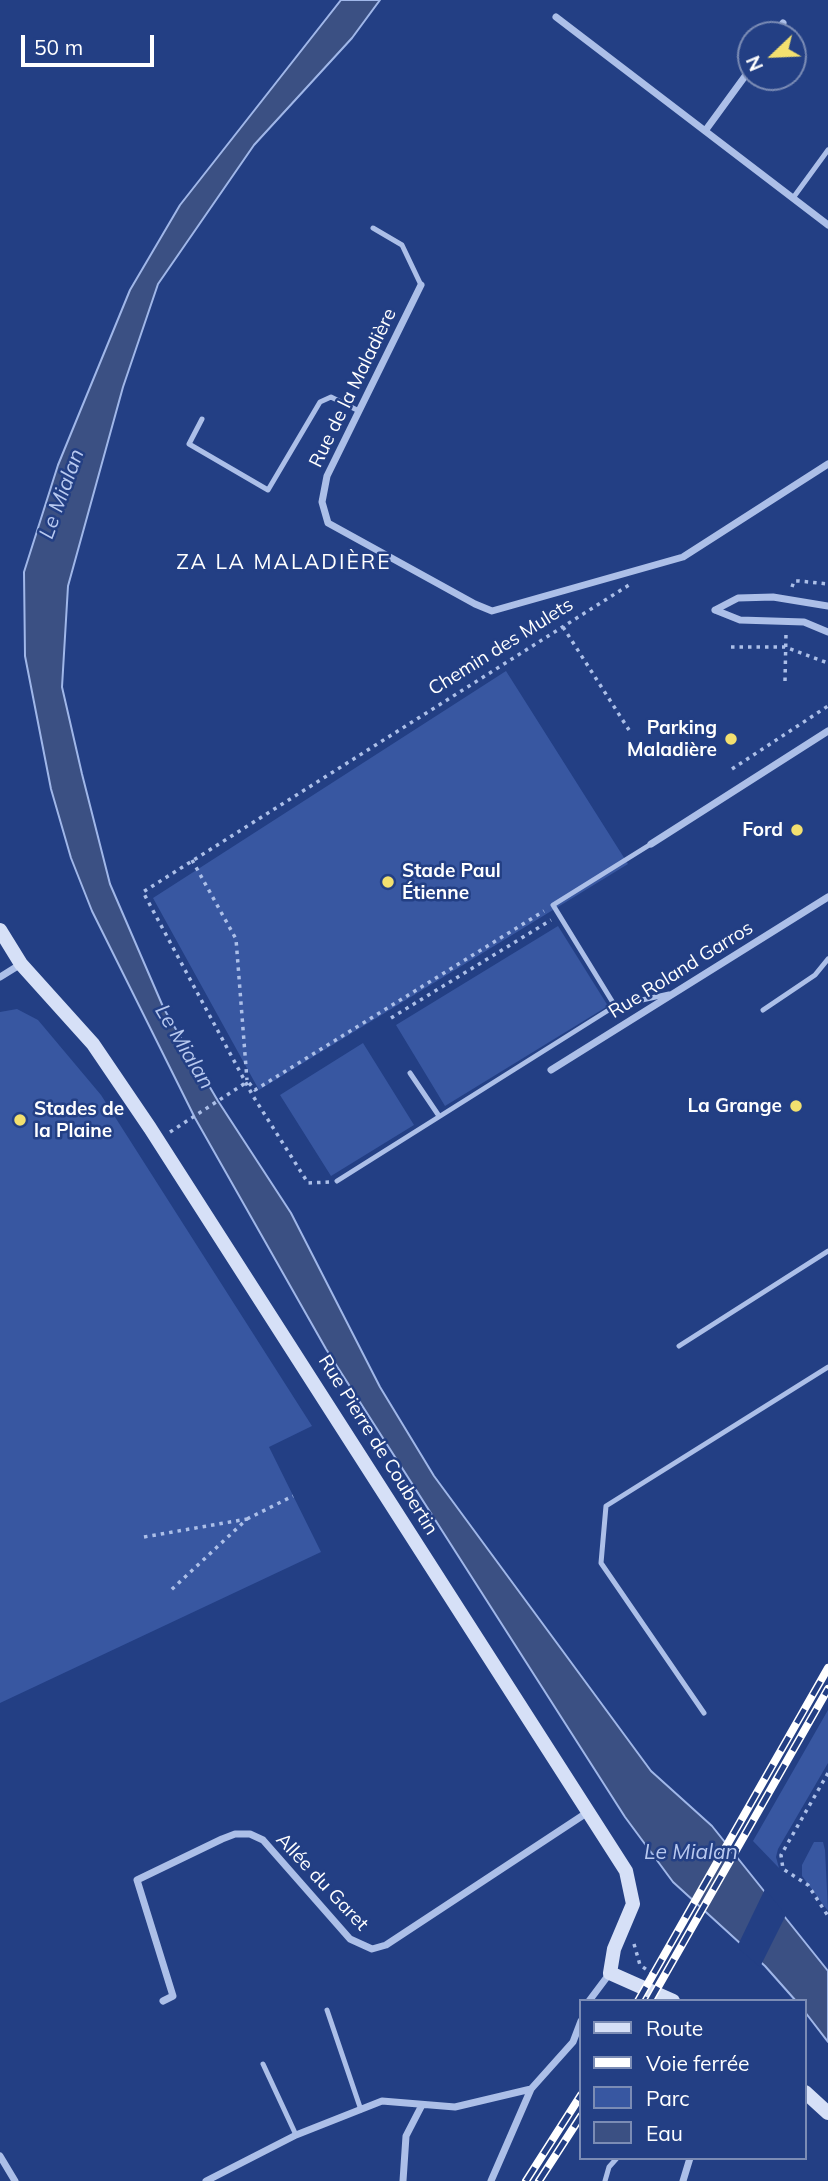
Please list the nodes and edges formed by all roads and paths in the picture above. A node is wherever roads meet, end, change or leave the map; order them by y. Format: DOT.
graph roads {
  1 [pos="556,17"];
  2 [pos="737,87"];
  3 [pos="705,131"];
  4 [pos="828,150"];
  5 [pos="793,198"];
  6 [pos="828,225"];
  7 [pos="373,228"];
  8 [pos="421,285"];
  9 [pos="359,411"];
  10 [pos="202,419"];
  11 [pos="828,464"];
  12 [pos="660,566"];
  13 [pos="828,584"];
  14 [pos="792,587"];
  15 [pos="828,606"];
  16 [pos="563,627"];
  17 [pos="786,631"];
  18 [pos="828,632"];
  19 [pos="731,647"];
  20 [pos="785,647"];
  21 [pos="828,663"];
  22 [pos="785,681"];
  23 [pos="828,706"];
  24 [pos="629,730"];
  25 [pos="828,732"];
  26 [pos="732,769"];
  27 [pos="651,844"];
  28 [pos="192,860"];
  29 [pos="828,897"];
  30 [pos="553,905"];
  31 [pos="559,915"];
  32 [pos="0,930"];
  33 [pos="828,959"];
  34 [pos="20,964"];
  35 [pos="0,977"];
  36 [pos="672,994"];
  37 [pos="615,1006"];
  38 [pos="763,1010"];
  39 [pos="391,1017"];
  40 [pos="551,1070"];
  41 [pos="410,1073"];
  42 [pos="247,1082"];
  43 [pos="439,1116"];
  44 [pos="178,1126"];
  45 [pos="337,1181"];
  46 [pos="828,1251"];
  47 [pos="679,1346"];
  48 [pos="828,1367"];
  49 [pos="293,1496"];
  50 [pos="247,1519"];
  51 [pos="144,1536"];
  52 [pos="169,1592"];
  53 [pos="704,1713"];
  54 [pos="828,1773"];
  55 [pos="588,1812"];
  56 [pos="828,1916"];
  57 [pos="636,1936"];
  58 [pos="610,1973"];
  59 [pos="663,1979"];
  60 [pos="590,1999"];
  61 [pos="668,1999"];
  62 [pos="163,2001"];
  63 [pos="327,2010"];
  64 [pos="580,2024"];
  65 [pos="263,2064"];
  66 [pos="531,2089"];
  67 [pos="807,2094"];
  68 [pos="422,2105"];
  69 [pos="361,2110"];
  70 [pos="828,2113"];
  71 [pos="296,2135"];
  72 [pos="0,2156"];
  73 [pos="615,2160"];
  74 [pos="689,2160"];
  75 [pos="15,2181"];
  76 [pos="206,2181"];
  77 [pos="402,2181"];
  78 [pos="491,2181"];
  79 [pos="605,2181"];
  80 [pos="683,2181"];
  1 -- 3 [label="street"];
  2 -- 3 [label="street"];
  3 -- 5 [label="street"];
  4 -- 5 [label="lane"];
  5 -- 6 [label="street"];
  7 -- 8 [label="lane"];
  8 -- 9 [label="street, Rue de la Maladière"];
  9 -- 10 [label="lane"];
  9 -- 12 [label="street, Rue de la Maladière"];
  11 -- 12 [label="street"];
  12 -- 16 [label="path, Chemin des Mulets"];
  13 -- 14 [label="path"];
  15 -- 18 [label="street"];
  16 -- 24 [label="path"];
  16 -- 28 [label="path, Chemin des Mulets"];
  17 -- 20 [label="path"];
  19 -- 20 [label="path"];
  20 -- 21 [label="path"];
  20 -- 22 [label="path"];
  23 -- 26 [label="path"];
  25 -- 27 [label="street"];
  27 -- 30 [label="lane"];
  28 -- 42 [label="path"];
  28 -- 42 [label="path, Chemin des Mulets"];
  29 -- 36 [label="street, Rue Roland Garros"];
  30 -- 31 [label="lane"];
  30 -- 42 [label="path"];
  31 -- 37 [label="lane"];
  31 -- 39 [label="path"];
  32 -- 34 [label="street, Rue Pierre de Coubertin"];
  33 -- 38 [label="lane"];
  34 -- 35 [label="street"];
  34 -- 55 [label="street, Rue Pierre de Coubertin"];
  36 -- 37 [label="lane"];
  36 -- 40 [label="street, Rue Roland Garros"];
  37 -- 43 [label="lane"];
  41 -- 43 [label="lane"];
  42 -- 44 [label="path"];
  42 -- 45 [label="path"];
  43 -- 45 [label="lane"];
  46 -- 47 [label="lane"];
  48 -- 53 [label="lane"];
  49 -- 50 [label="path"];
  50 -- 51 [label="path"];
  50 -- 52 [label="path"];
  54 -- 56 [label="path"];
  55 -- 58 [label="street, Rue Pierre de Coubertin"];
  55 -- 62 [label="street, Allée du Garet"];
  57 -- 59 [label="path"];
  58 -- 60 [label="street"];
  58 -- 61 [label="street"];
  63 -- 69 [label="lane"];
  64 -- 66 [label="street"];
  65 -- 71 [label="lane"];
  66 -- 68 [label="street"];
  66 -- 78 [label="street"];
  67 -- 70 [label="street"];
  68 -- 69 [label="street"];
  68 -- 77 [label="street"];
  69 -- 71 [label="street"];
  71 -- 76 [label="street"];
  72 -- 75 [label="street"];
  73 -- 79 [label="lane"];
  74 -- 80 [label="street"];
}
